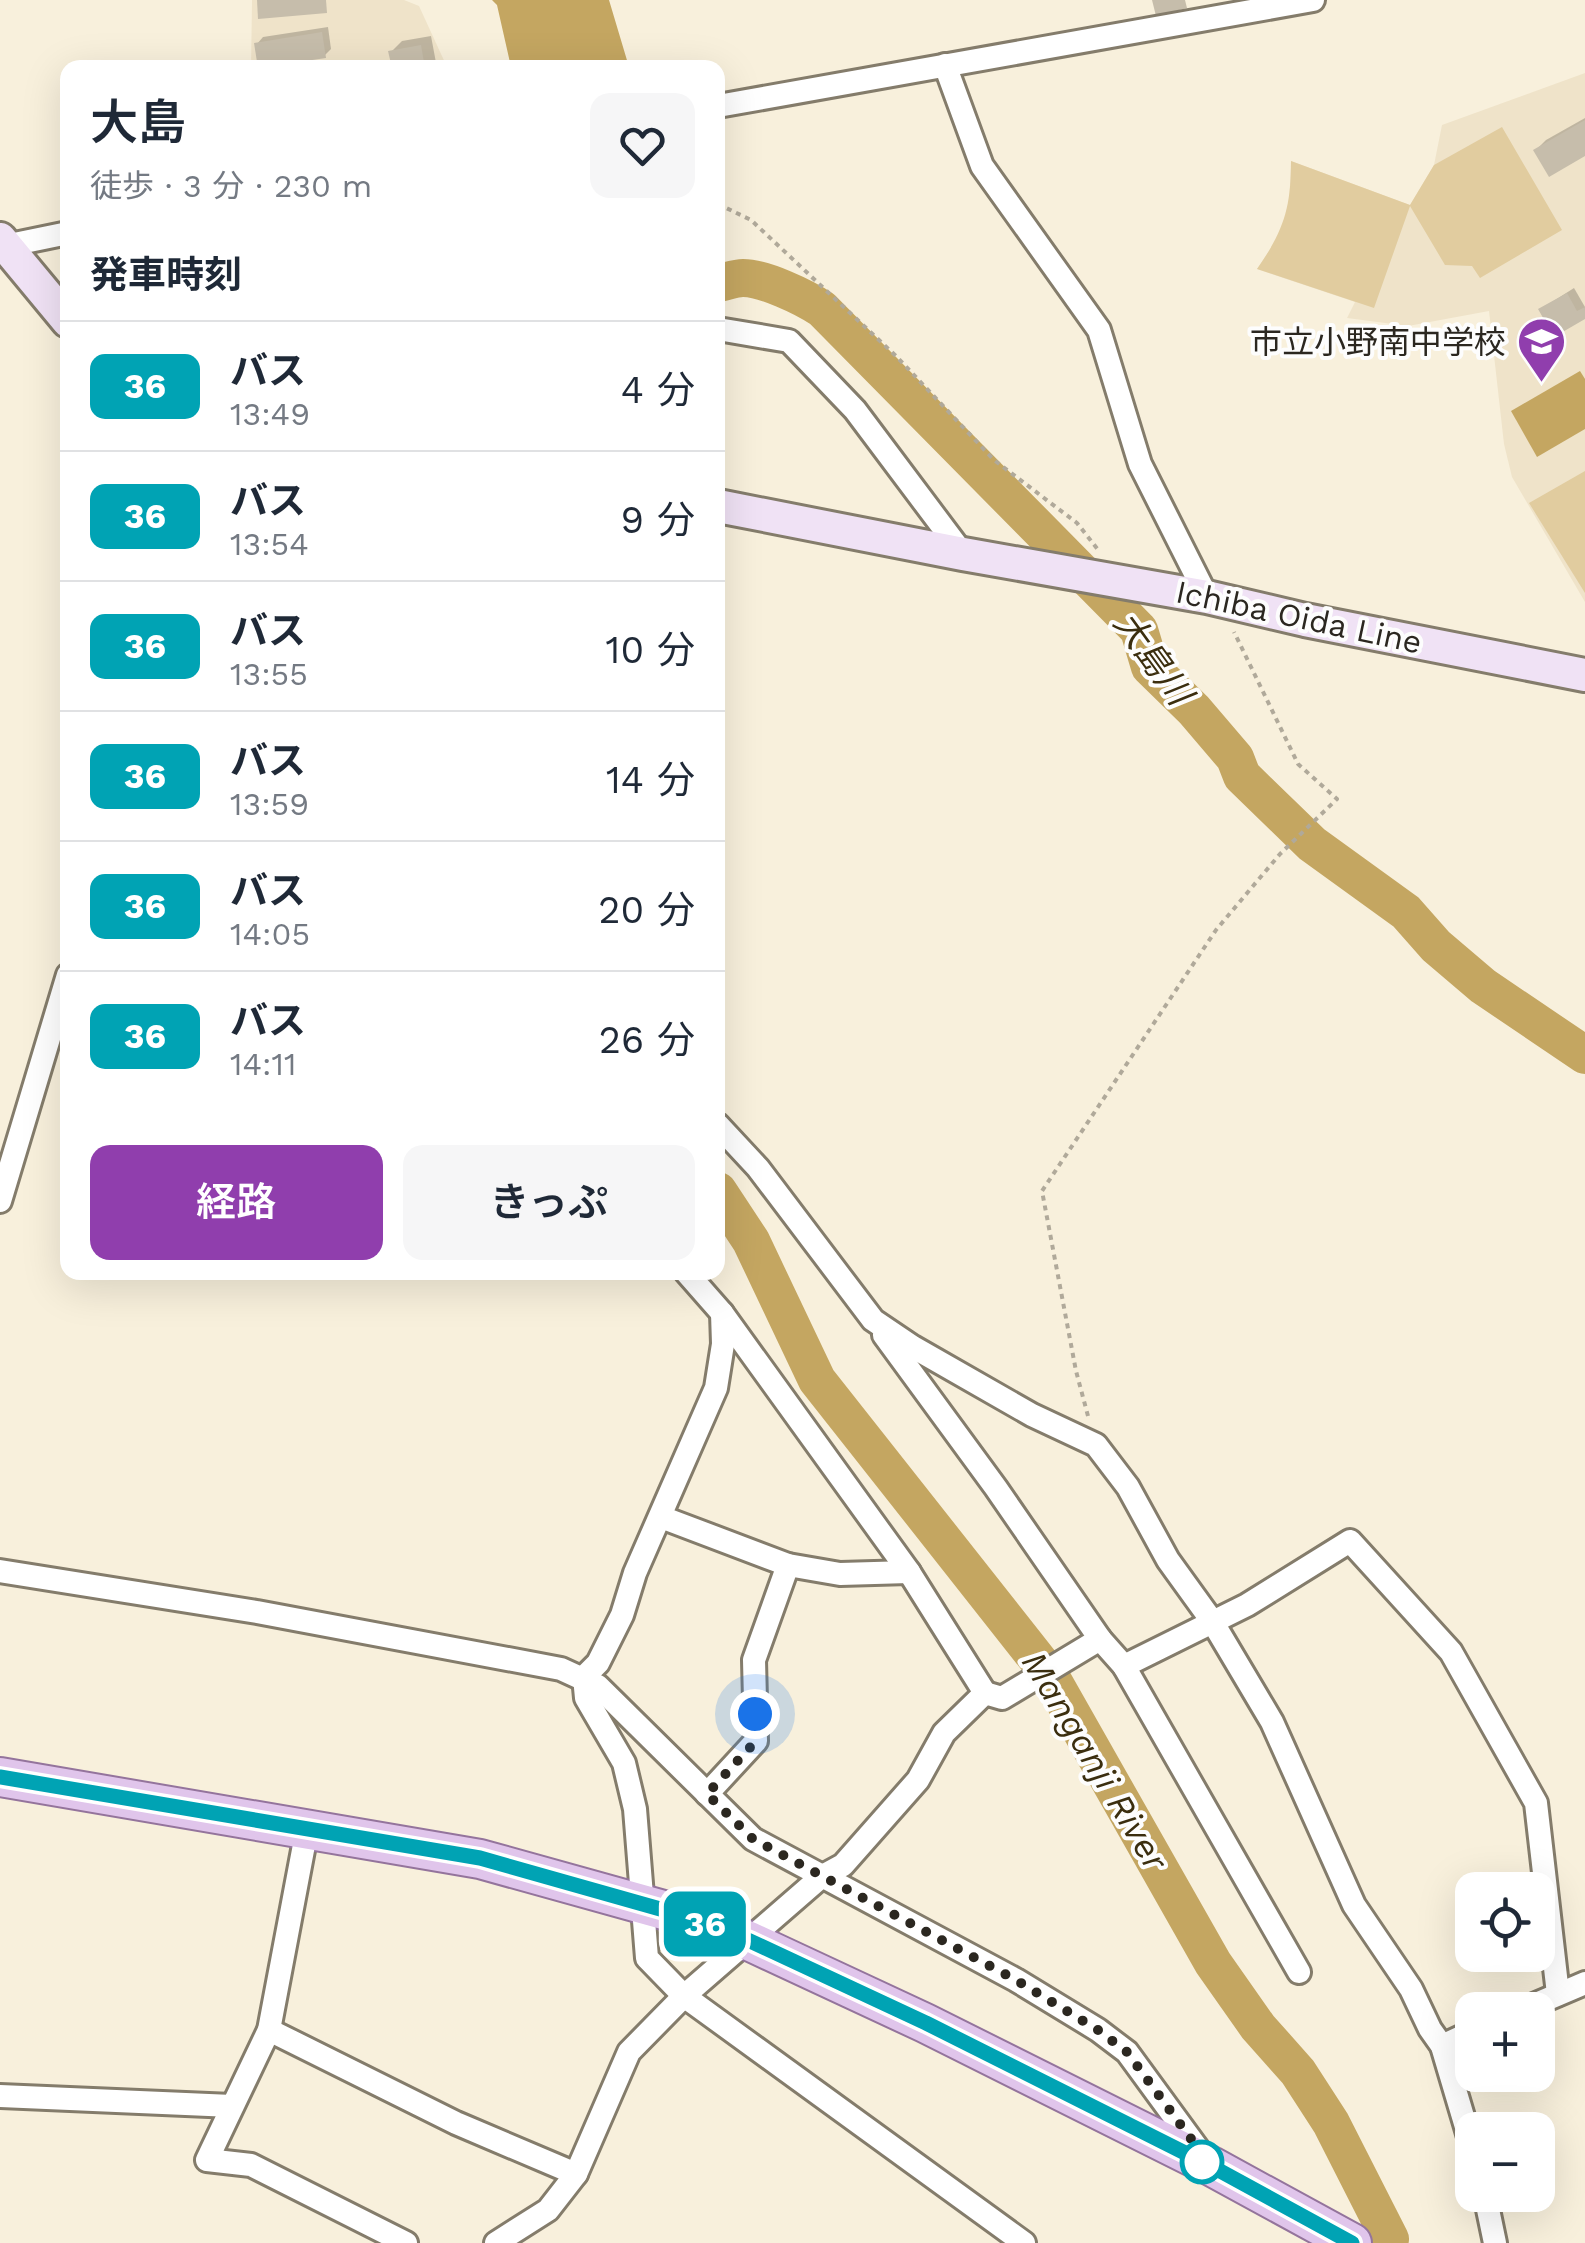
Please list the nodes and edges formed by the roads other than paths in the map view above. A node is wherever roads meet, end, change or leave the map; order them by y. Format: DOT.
graph roads {
  1 [pos="1313,0"];
  2 [pos="946,65"];
  3 [pos="725,105"];
  4 [pos="60,235"];
  5 [pos="2,244"];
  6 [pos="60,312"];
  7 [pos="725,329"];
  8 [pos="725,507"];
  9 [pos="963,554"];
  10 [pos="1207,596"];
  11 [pos="1585,675"];
  12 [pos="60,1001"];
  13 [pos="725,1133"];
  14 [pos="0,1201"];
  15 [pos="693,1280"];
  16 [pos="722,1312"];
  17 [pos="874,1320"];
  18 [pos="661,1517"];
  19 [pos="788,1564"];
  20 [pos="0,1570"];
  21 [pos="909,1572"];
  22 [pos="1212,1621"];
  23 [pos="1100,1639"];
  24 [pos="1124,1666"];
  25 [pos="584,1677"];
  26 [pos="994,1696"];
  27 [pos="0,1777"];
  28 [pos="707,1794"];
  29 [pos="307,1829"];
  30 [pos="821,1877"];
  31 [pos="640,1902"];
  32 [pos="750,1941"];
  33 [pos="1300,1972"];
  34 [pos="1585,1983"];
  35 [pos="1558,1994"];
  36 [pos="1555,1995"];
  37 [pos="684,1996"];
  38 [pos="269,2030"];
  39 [pos="1455,2040"];
  40 [pos="1442,2046"];
  41 [pos="0,2096"];
  42 [pos="232,2106"];
  43 [pos="1462,2112"];
  44 [pos="1211,2166"];
  45 [pos="576,2174"];
  46 [pos="1489,2212"];
  47 [pos="406,2243"];
  48 [pos="496,2243"];
  49 [pos="1024,2243"];
  50 [pos="1352,2243"];
  51 [pos="1495,2243"];
  1 -- 2 [label="street"];
  2 -- 3 [label="street"];
  2 -- 10 [label="street"];
  4 -- 5 [label="street"];
  5 -- 6 [label="main road"];
  7 -- 9 [label="street"];
  8 -- 9 [label="main road, Ichiba Oida Line"];
  9 -- 10 [label="main road, Ichiba Oida Line"];
  10 -- 11 [label="main road, Ichiba Oida Line"];
  12 -- 14 [label="street"];
  13 -- 17 [label="street"];
  15 -- 16 [label="street"];
  16 -- 18 [label="street"];
  16 -- 21 [label="street"];
  17 -- 22 [label="street"];
  17 -- 23 [label="street"];
  18 -- 19 [label="street"];
  18 -- 25 [label="street"];
  19 -- 21 [label="street"];
  19 -- 28 [label="street"];
  20 -- 25 [label="street"];
  21 -- 26 [label="street"];
  22 -- 24 [label="street"];
  22 -- 35 [label="street"];
  22 -- 40 [label="street"];
  23 -- 24 [label="street"];
  23 -- 26 [label="street"];
  24 -- 33 [label="street"];
  25 -- 28 [label="street"];
  25 -- 31 [label="street"];
  26 -- 30 [label="street"];
  27 -- 29 [label="main road"];
  28 -- 30 [label="street"];
  29 -- 31 [label="main road"];
  29 -- 38 [label="street"];
  30 -- 32 [label="street"];
  30 -- 44 [label="street"];
  31 -- 32 [label="main road"];
  31 -- 37 [label="street"];
  32 -- 37 [label="street"];
  32 -- 44 [label="main road"];
  34 -- 35 [label="street"];
  35 -- 36 [label="street"];
  37 -- 45 [label="street"];
  37 -- 49 [label="street"];
  38 -- 42 [label="street"];
  38 -- 45 [label="street"];
  39 -- 40 [label="street"];
  40 -- 43 [label="street"];
  41 -- 42 [label="street"];
  42 -- 47 [label="street"];
  44 -- 50 [label="main road"];
  45 -- 48 [label="street"];
  46 -- 51 [label="street"];
}
